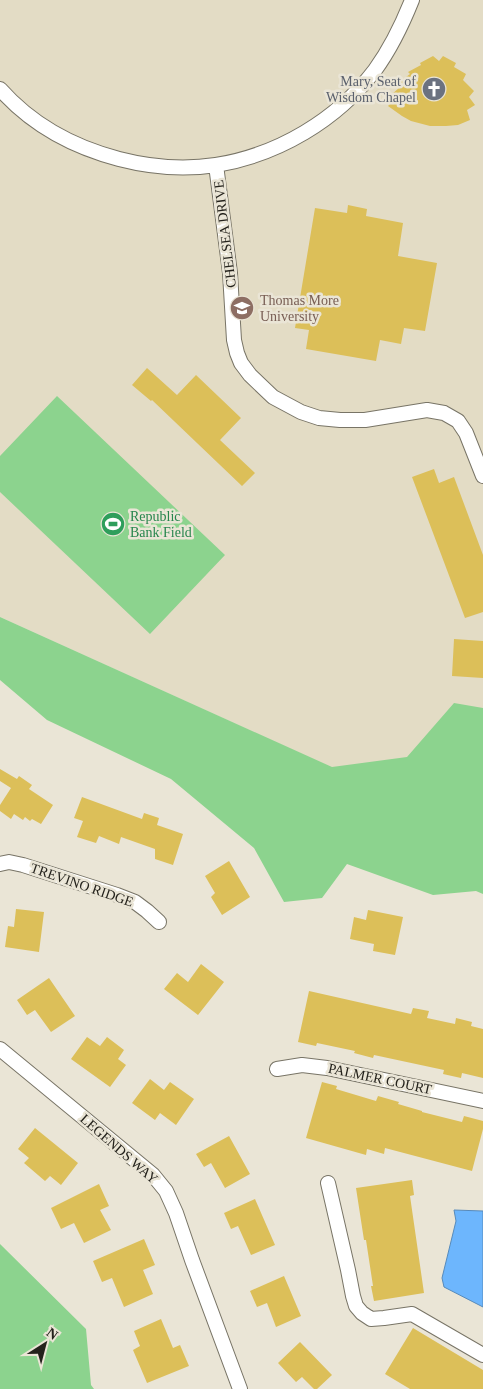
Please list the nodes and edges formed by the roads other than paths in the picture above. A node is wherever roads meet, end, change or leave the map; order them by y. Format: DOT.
graph roads {
  1 [pos="412,0"];
  2 [pos="0,89"];
  3 [pos="216,165"];
  4 [pos="483,476"];
  5 [pos="0,864"];
  6 [pos="159,922"];
  7 [pos="0,1049"];
  8 [pos="277,1069"];
  9 [pos="483,1101"];
  10 [pos="328,1183"];
  11 [pos="483,1354"];
  12 [pos="240,1389"];
  1 -- 3 [label="street"];
  2 -- 3 [label="street"];
  3 -- 4 [label="street, CHELSEA DRIVE"];
  5 -- 6 [label="street, TREVINO RIDGE"];
  7 -- 12 [label="street, LEGENDS WAY"];
  8 -- 9 [label="street, PALMER COURT"];
  10 -- 11 [label="street"];
}
